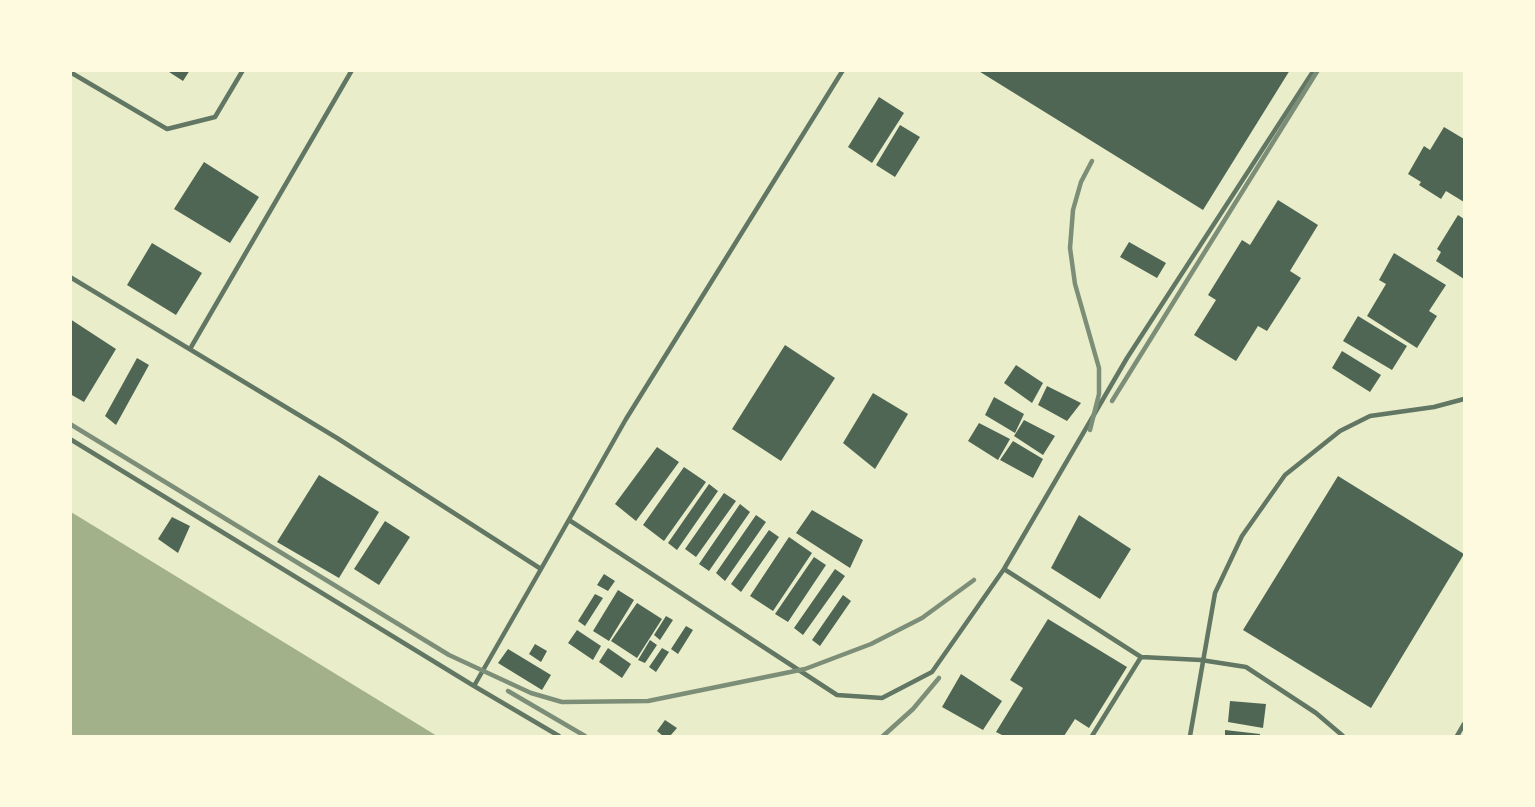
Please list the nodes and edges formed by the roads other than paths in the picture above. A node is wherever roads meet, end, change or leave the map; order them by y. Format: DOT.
graph roads {
  1 [pos="243,70"];
  2 [pos="352,70"];
  3 [pos="843,70"];
  4 [pos="1314,70"];
  5 [pos="70,72"];
  6 [pos="70,277"];
  7 [pos="190,349"];
  8 [pos="1464,399"];
  9 [pos="70,438"];
  10 [pos="569,520"];
  11 [pos="541,569"];
  12 [pos="1004,570"];
  13 [pos="1140,657"];
  14 [pos="1202,660"];
  15 [pos="474,686"];
  16 [pos="1464,724"];
  17 [pos="560,736"];
  18 [pos="1092,736"];
  19 [pos="1190,736"];
  20 [pos="1343,736"];
  21 [pos="1457,736"];
  1 -- 5 [label="lane"];
  2 -- 7 [label="lane"];
  3 -- 10 [label="lane"];
  4 -- 12 [label="lane"];
  6 -- 7 [label="lane"];
  7 -- 11 [label="lane"];
  8 -- 14 [label="lane"];
  9 -- 15 [label="lane"];
  10 -- 11 [label="lane"];
  10 -- 12 [label="lane"];
  11 -- 15 [label="lane"];
  12 -- 13 [label="lane"];
  13 -- 14 [label="lane"];
  13 -- 18 [label="lane"];
  14 -- 19 [label="lane"];
  14 -- 20 [label="lane"];
  15 -- 17 [label="lane"];
  16 -- 21 [label="lane"];
}
